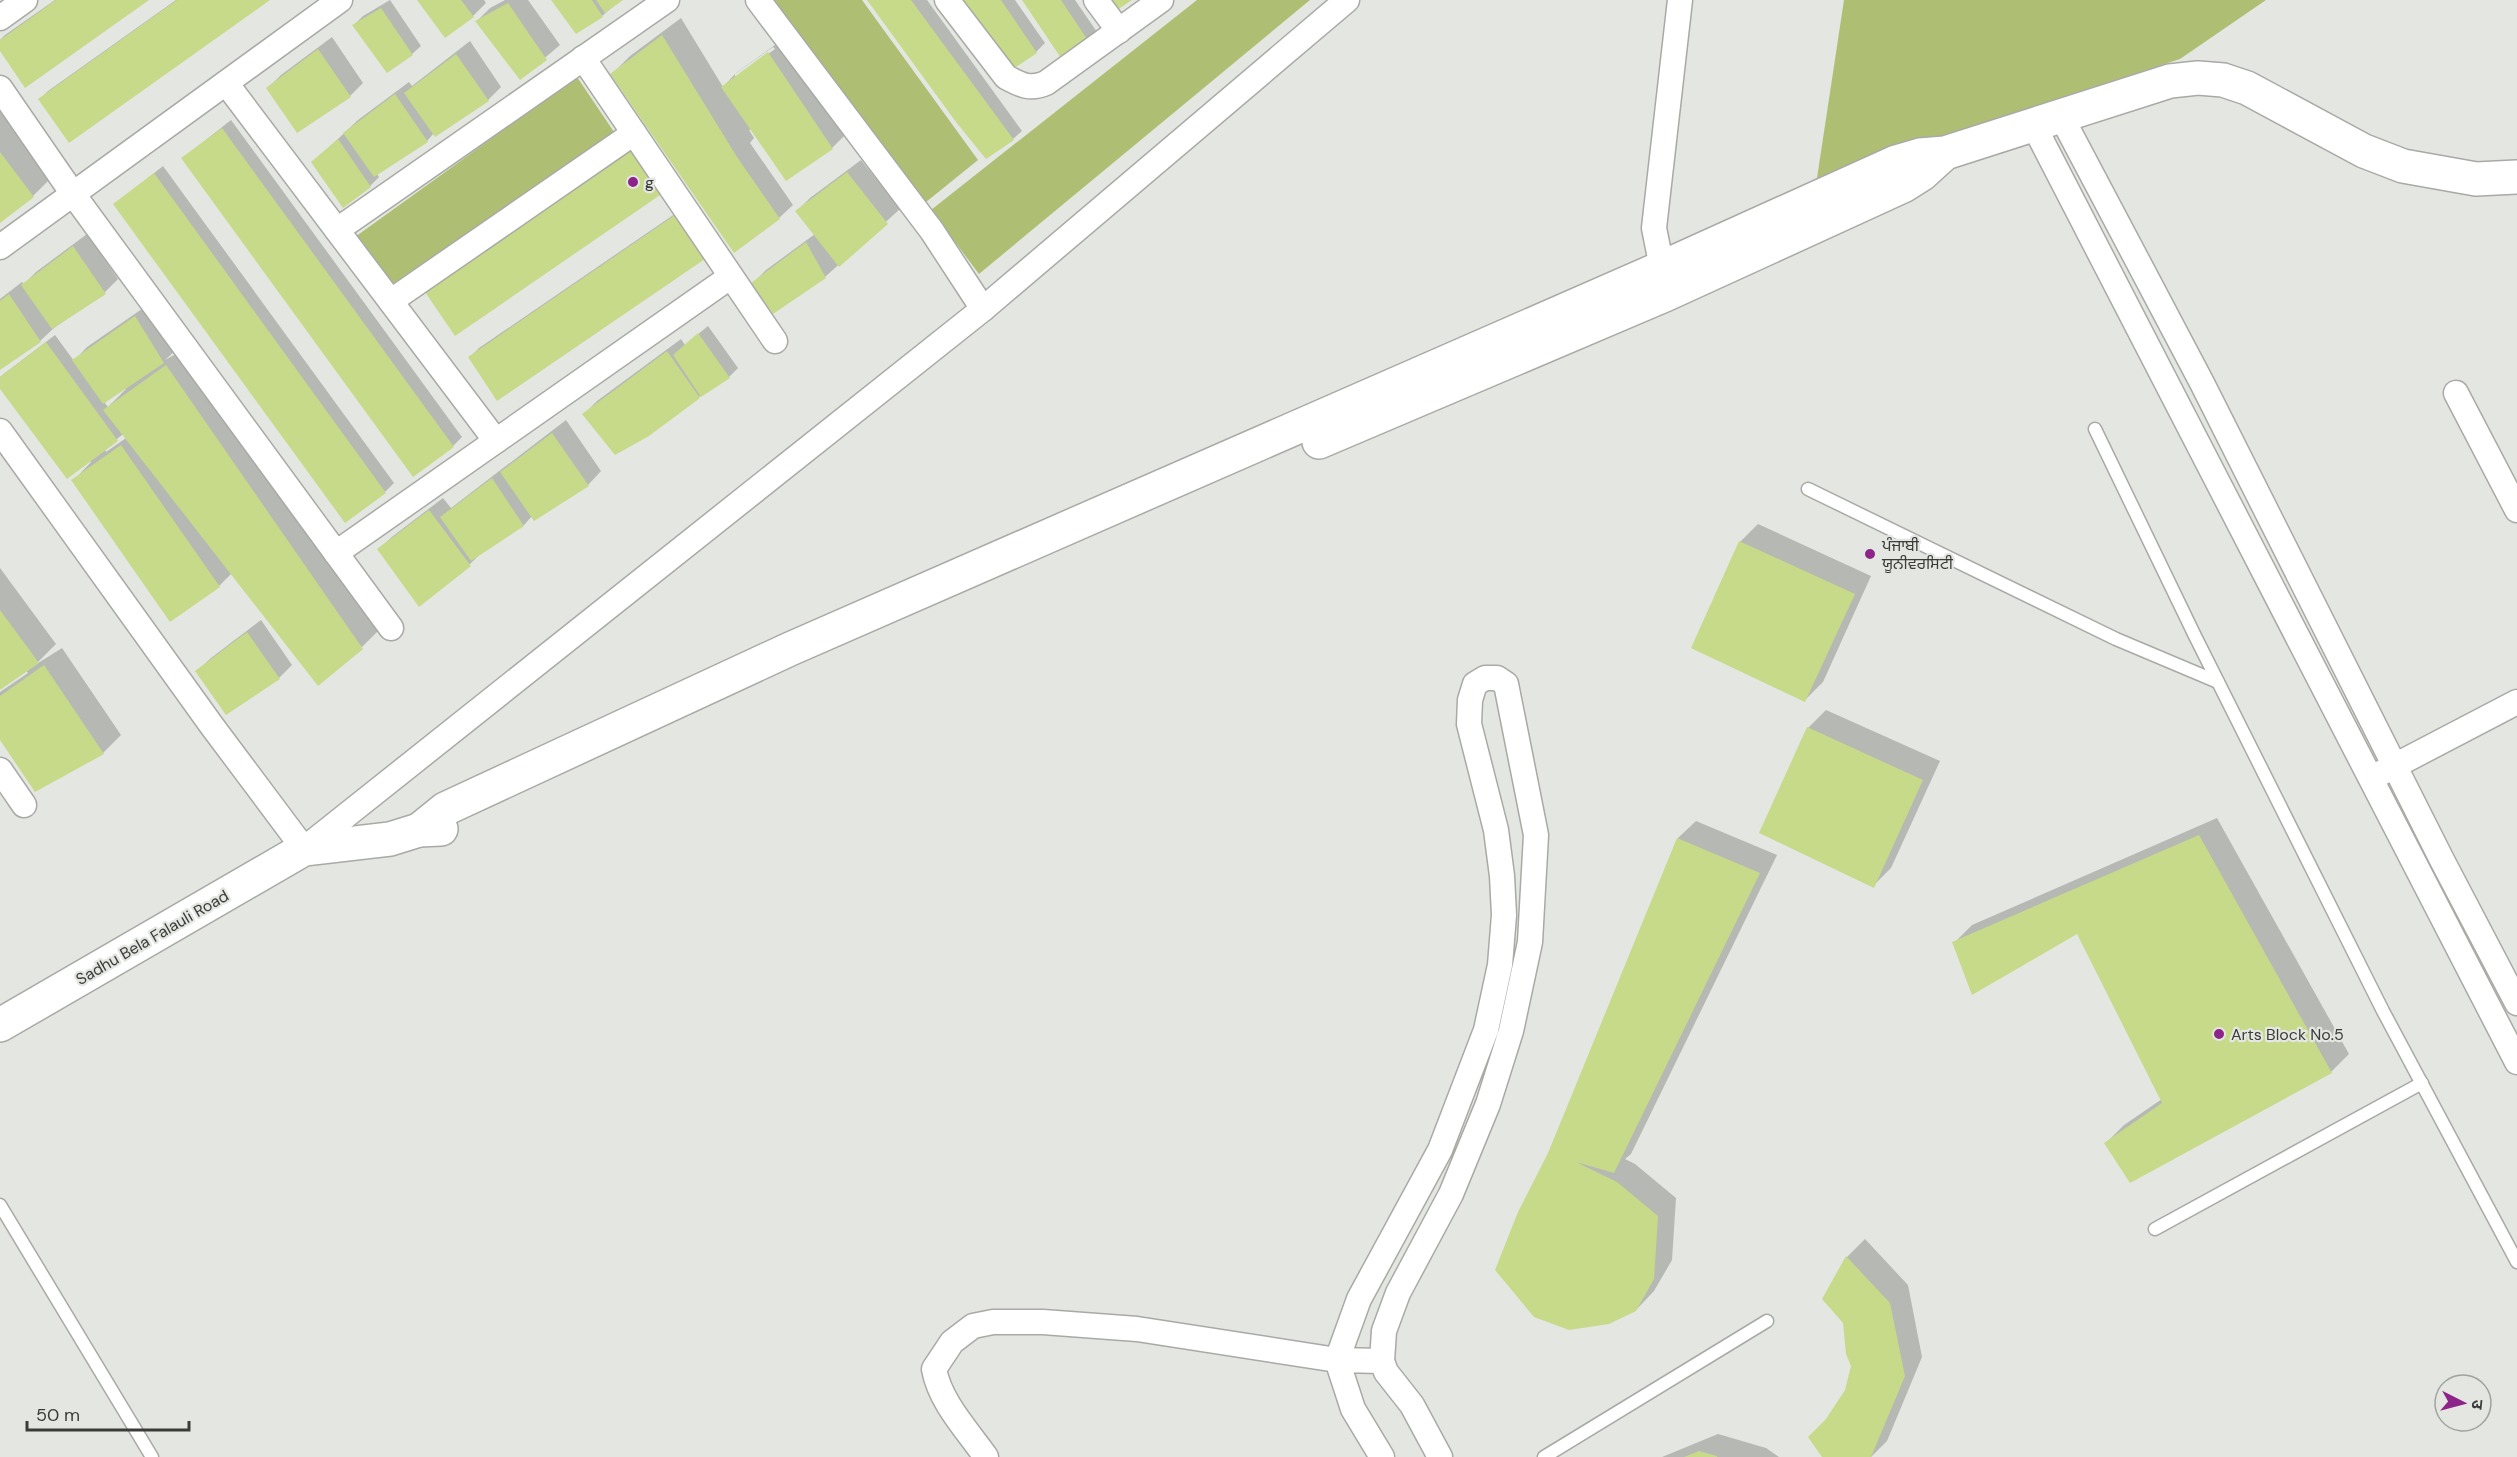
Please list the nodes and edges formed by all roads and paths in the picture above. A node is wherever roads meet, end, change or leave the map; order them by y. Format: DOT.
graph roads {
  1 [pos="26,0"];
  2 [pos="340,0"];
  3 [pos="667,0"];
  4 [pos="758,0"];
  5 [pos="947,0"];
  6 [pos="1096,0"];
  7 [pos="1161,0"];
  8 [pos="1347,0"];
  9 [pos="1680,0"];
  10 [pos="0,18"];
  11 [pos="1119,31"];
  12 [pos="584,58"];
  13 [pos="226,83"];
  14 [pos="0,88"];
  15 [pos="2047,120"];
  16 [pos="634,133"];
  17 [pos="2517,177"];
  18 [pos="73,194"];
  19 [pos="337,230"];
  20 [pos="0,247"];
  21 [pos="730,278"];
  22 [pos="1664,281"];
  23 [pos="391,301"];
  24 [pos="983,309"];
  25 [pos="775,341"];
  26 [pos="2456,393"];
  27 [pos="2095,429"];
  28 [pos="0,431"];
  29 [pos="496,441"];
  30 [pos="1808,489"];
  31 [pos="2515,504"];
  32 [pos="336,553"];
  33 [pos="391,628"];
  34 [pos="2218,682"];
  35 [pos="2517,702"];
  36 [pos="2395,766"];
  37 [pos="0,770"];
  38 [pos="2372,779"];
  39 [pos="24,805"];
  40 [pos="304,849"];
  41 [pos="2517,1003"];
  42 [pos="0,1025"];
  43 [pos="2517,1062"];
  44 [pos="2422,1083"];
  45 [pos="0,1205"];
  46 [pos="2155,1229"];
  47 [pos="2517,1262"];
  48 [pos="1767,1321"];
  49 [pos="1338,1360"];
  50 [pos="1382,1361"];
  51 [pos="152,1457"];
  52 [pos="986,1457"];
  53 [pos="1382,1457"];
  54 [pos="1440,1457"];
  55 [pos="1544,1457"];
  1 -- 10 [label="street"];
  2 -- 13 [label="street"];
  3 -- 12 [label="street"];
  4 -- 24 [label="street"];
  5 -- 11 [label="street"];
  6 -- 11 [label="street"];
  7 -- 11 [label="street"];
  8 -- 24 [label="street"];
  9 -- 22 [label="street"];
  12 -- 16 [label="street"];
  12 -- 19 [label="street"];
  13 -- 18 [label="street"];
  13 -- 19 [label="street"];
  14 -- 18 [label="street"];
  15 -- 17 [label="street"];
  15 -- 22 [label="street"];
  15 -- 36 [label="street"];
  15 -- 38 [label="street"];
  16 -- 21 [label="street"];
  16 -- 23 [label="street"];
  18 -- 20 [label="street"];
  18 -- 32 [label="street"];
  19 -- 23 [label="street"];
  21 -- 25 [label="street"];
  21 -- 29 [label="street"];
  22 -- 40 [label="street"];
  23 -- 29 [label="street"];
  24 -- 40 [label="street"];
  26 -- 31 [label="street"];
  27 -- 34 [label="lane"];
  28 -- 40 [label="street"];
  29 -- 32 [label="street"];
  30 -- 34 [label="lane"];
  32 -- 33 [label="street"];
  34 -- 44 [label="lane"];
  35 -- 36 [label="street"];
  36 -- 38 [label="street"];
  36 -- 41 [label="street"];
  37 -- 39 [label="street"];
  38 -- 43 [label="street"];
  40 -- 42 [label="street, Sadhu Bela Falauli Road"];
  44 -- 46 [label="lane"];
  44 -- 47 [label="lane"];
  45 -- 51 [label="lane"];
  48 -- 55 [label="lane"];
  49 -- 50 [label="street"];
  49 -- 50 [label="street"];
  49 -- 52 [label="street"];
  49 -- 53 [label="street"];
  50 -- 54 [label="street"];
}
